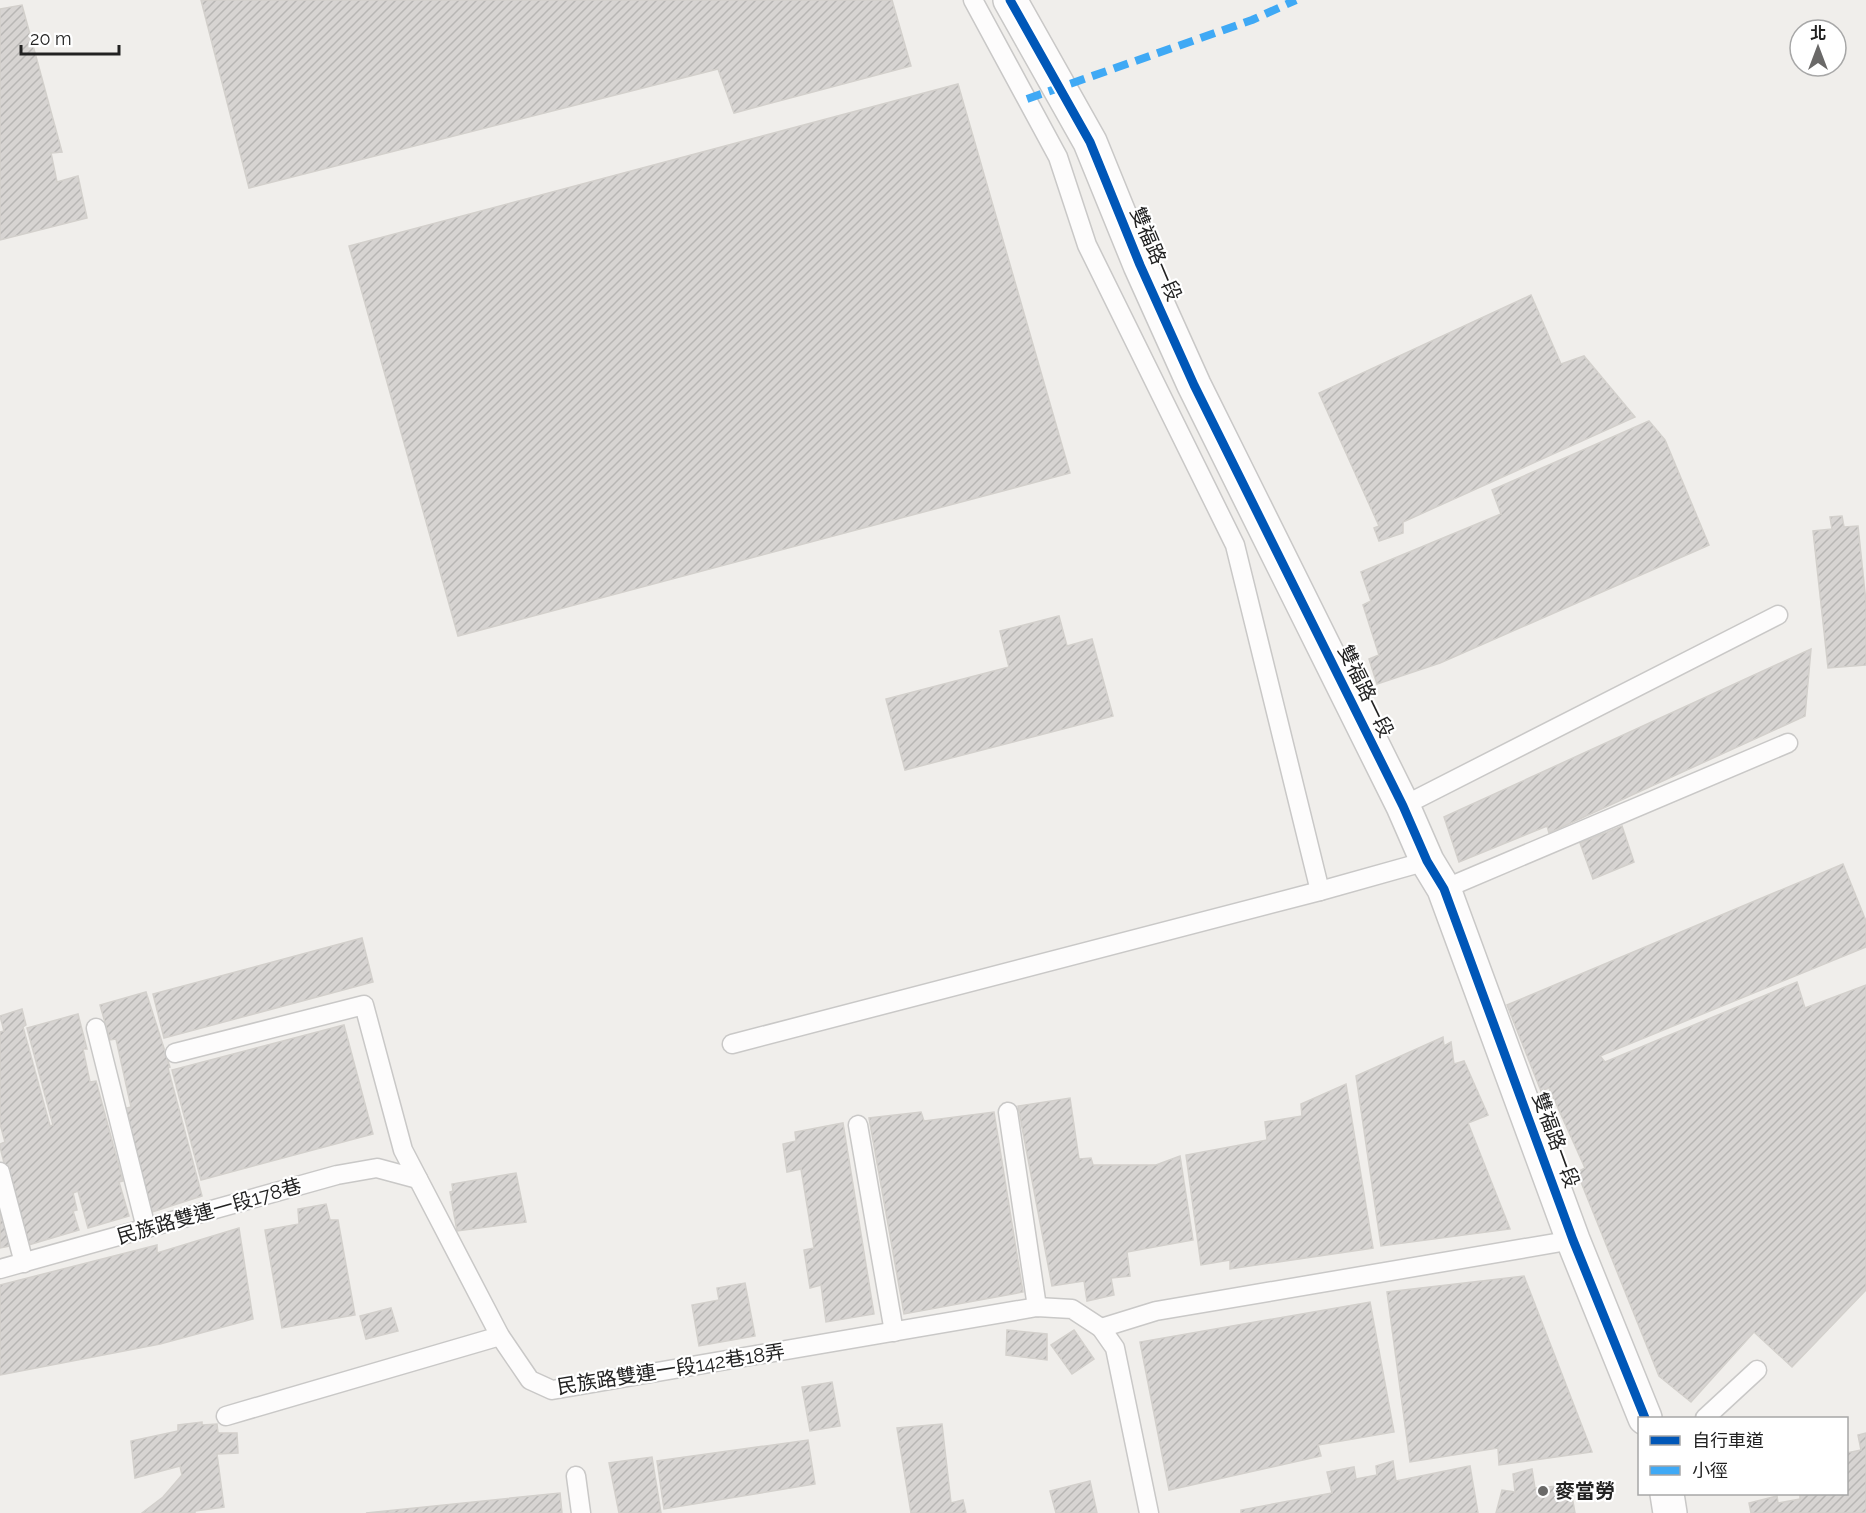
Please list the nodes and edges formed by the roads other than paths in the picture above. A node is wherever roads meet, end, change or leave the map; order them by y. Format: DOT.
graph roads {
  1 [pos="973,0"];
  2 [pos="1010,0"];
  3 [pos="1778,615"];
  4 [pos="1788,743"];
  5 [pos="1403,806"];
  6 [pos="1427,861"];
  7 [pos="1444,889"];
  8 [pos="1320,891"];
  9 [pos="96,1028"];
  10 [pos="732,1044"];
  11 [pos="175,1053"];
  12 [pos="1008,1112"];
  13 [pos="858,1125"];
  14 [pos="0,1172"];
  15 [pos="418,1179"];
  16 [pos="146,1228"];
  17 [pos="1573,1240"];
  18 [pos="24,1263"];
  19 [pos="0,1269"];
  20 [pos="1036,1306"];
  21 [pos="1101,1328"];
  22 [pos="894,1332"];
  23 [pos="500,1336"];
  24 [pos="1757,1370"];
  25 [pos="226,1416"];
  26 [pos="1644,1417"];
  27 [pos="1707,1417"];
  28 [pos="576,1476"];
  29 [pos="1667,1495"];
  30 [pos="581,1513"];
  31 [pos="1149,1513"];
  32 [pos="1670,1513"];
  1 -- 8 [label="lane"];
  2 -- 5 [label="street, 雙福路一段"];
  3 -- 5 [label="lane"];
  4 -- 7 [label="lane"];
  5 -- 6 [label="street, 雙福路一段"];
  6 -- 7 [label="street, 雙福路一段"];
  6 -- 8 [label="lane"];
  7 -- 17 [label="street, 雙福路一段"];
  8 -- 10 [label="lane"];
  9 -- 16 [label="lane"];
  11 -- 15 [label="lane, 民族路雙連一段142巷18弄"];
  12 -- 20 [label="lane"];
  13 -- 22 [label="lane"];
  14 -- 18 [label="lane"];
  15 -- 16 [label="lane, 民族路雙連一段178巷"];
  15 -- 23 [label="lane, 民族路雙連一段142巷18弄"];
  16 -- 18 [label="lane, 民族路雙連一段178巷"];
  17 -- 21 [label="lane"];
  17 -- 26 [label="street, 雙福路一段"];
  18 -- 19 [label="lane, 民族路雙連一段178巷"];
  20 -- 21 [label="lane, 民族路雙連一段142巷18弄"];
  20 -- 22 [label="lane, 民族路雙連一段142巷18弄"];
  21 -- 31 [label="lane, 民族路雙連一段142巷18弄"];
  22 -- 23 [label="lane, 民族路雙連一段142巷18弄"];
  23 -- 25 [label="lane"];
  24 -- 27 [label="lane"];
  28 -- 30 [label="lane"];
  29 -- 32 [label="street"];
}
